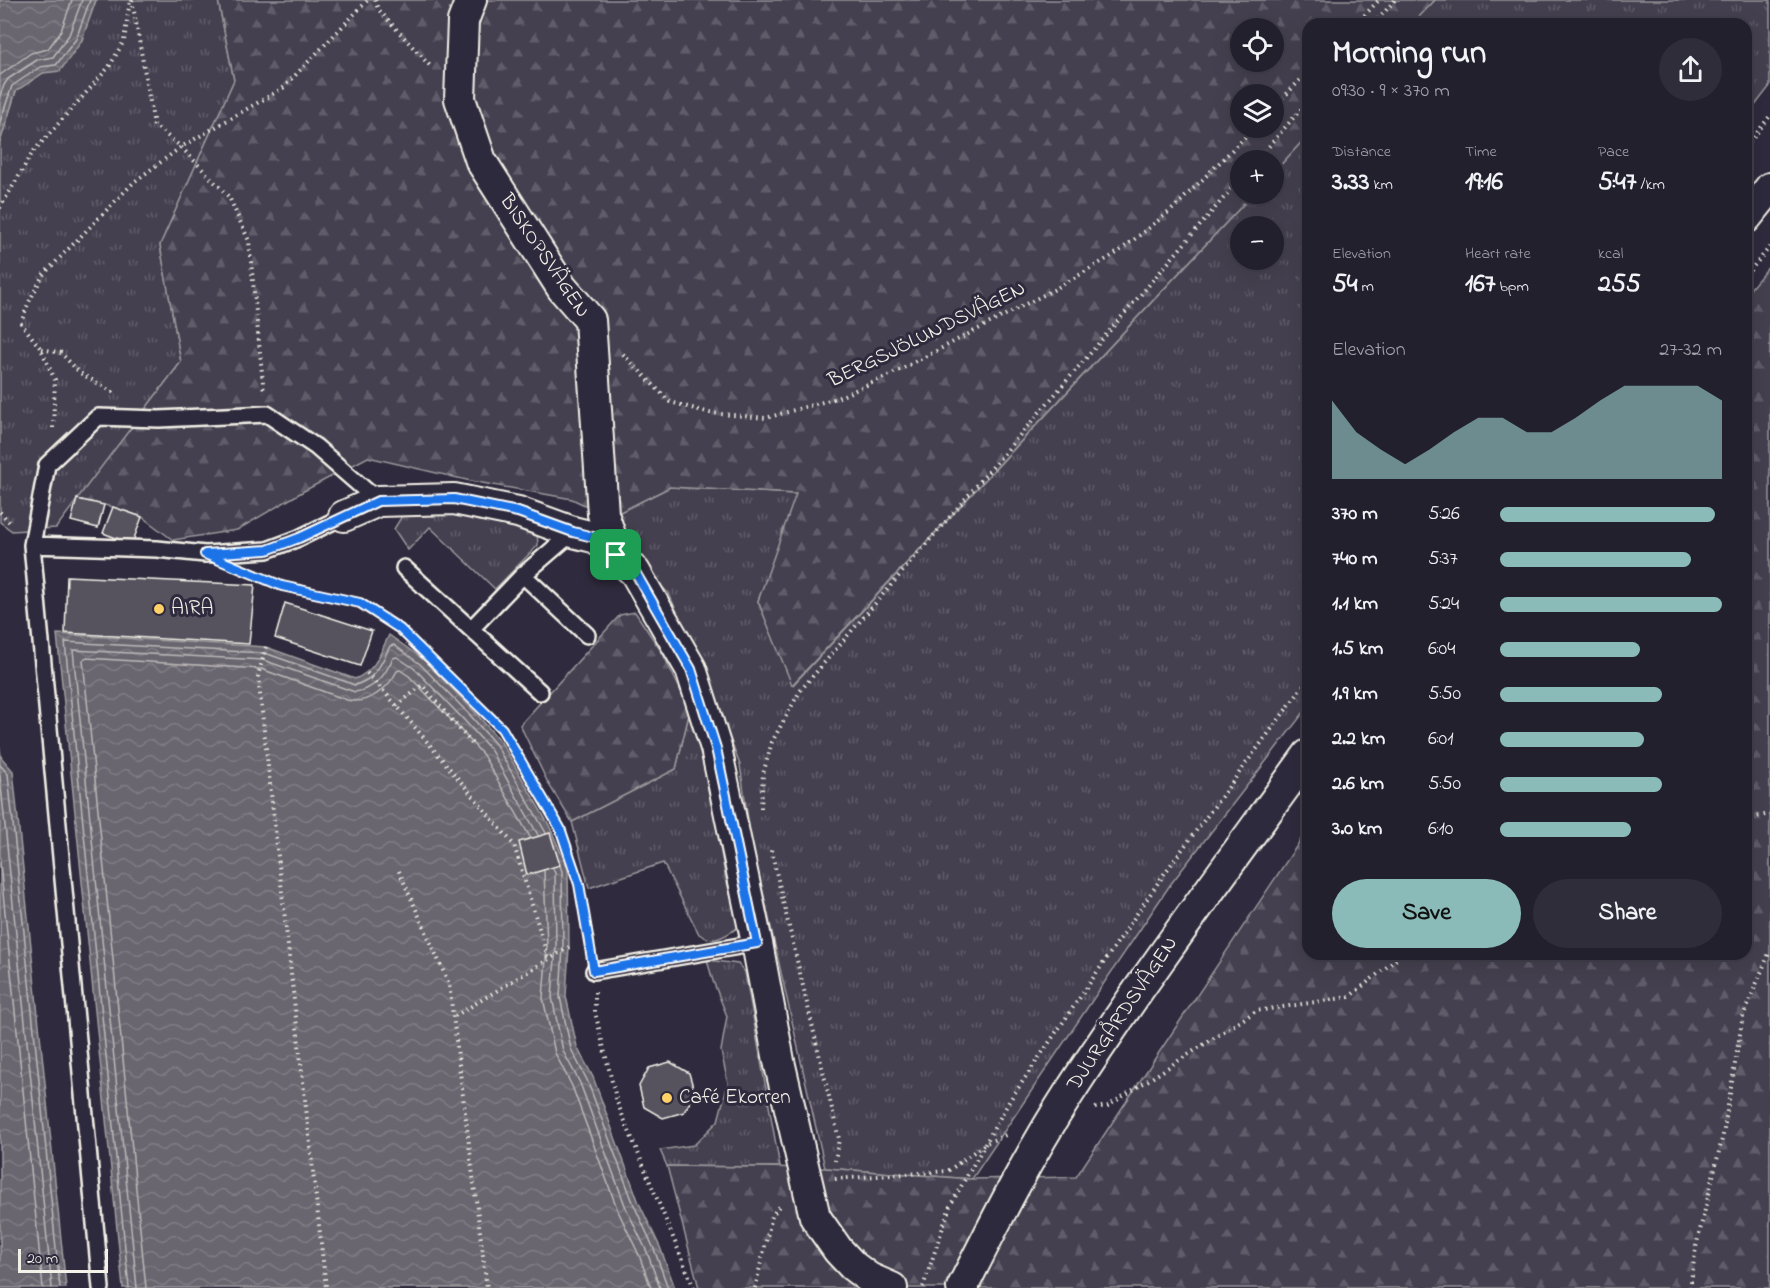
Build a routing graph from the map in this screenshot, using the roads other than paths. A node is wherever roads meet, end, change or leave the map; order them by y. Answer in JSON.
{"nodes":[{"id":1,"x":471,"y":0,"type":"edge"},
{"id":2,"x":1770,"y":188,"type":"edge"},
{"id":3,"x":1752,"y":210,"type":"edge"},
{"id":4,"x":378,"y":501,"type":"junction"},
{"id":5,"x":344,"y":516,"type":"joint"},
{"id":6,"x":573,"y":532,"type":"junction"},
{"id":7,"x":32,"y":545,"type":"junction"},
{"id":8,"x":616,"y":555,"type":"junction"},
{"id":9,"x":404,"y":568,"type":"dead end"},
{"id":10,"x":523,"y":575,"type":"junction"},
{"id":11,"x":471,"y":629,"type":"junction"},
{"id":12,"x":587,"y":635,"type":"dead end"},
{"id":13,"x":540,"y":692,"type":"dead end"},
{"id":14,"x":1302,"y":763,"type":"edge"},
{"id":15,"x":757,"y":943,"type":"junction"},
{"id":16,"x":594,"y":971,"type":"road end"},
{"id":17,"x":101,"y":1288,"type":"edge"},
{"id":18,"x":892,"y":1288,"type":"edge"},
{"id":19,"x":962,"y":1288,"type":"edge"}],
"edges":[{"from":1,"to":8,"type":"street","name":"BISKOPSVÄGEN"},
{"from":2,"to":3,"type":"street"},
{"from":4,"to":5,"type":"street","name":"BISKOPSVÄGEN"},
{"from":4,"to":6,"type":"street","name":"BISKOPSVÄGEN"},
{"from":4,"to":7,"type":"lane"},
{"from":5,"to":7,"type":"lane"},
{"from":6,"to":8,"type":"street","name":"BISKOPSVÄGEN"},
{"from":6,"to":10,"type":"lane"},
{"from":7,"to":17,"type":"lane"},
{"from":8,"to":15,"type":"street","name":"BISKOPSVÄGEN"},
{"from":9,"to":11,"type":"lane"},
{"from":10,"to":11,"type":"lane"},
{"from":10,"to":12,"type":"lane"},
{"from":11,"to":13,"type":"lane"},
{"from":14,"to":19,"type":"street","name":"DJURGÅRDSVÄGEN"},
{"from":15,"to":16,"type":"lane"},
{"from":15,"to":18,"type":"street","name":"BISKOPSVÄGEN"}]}
